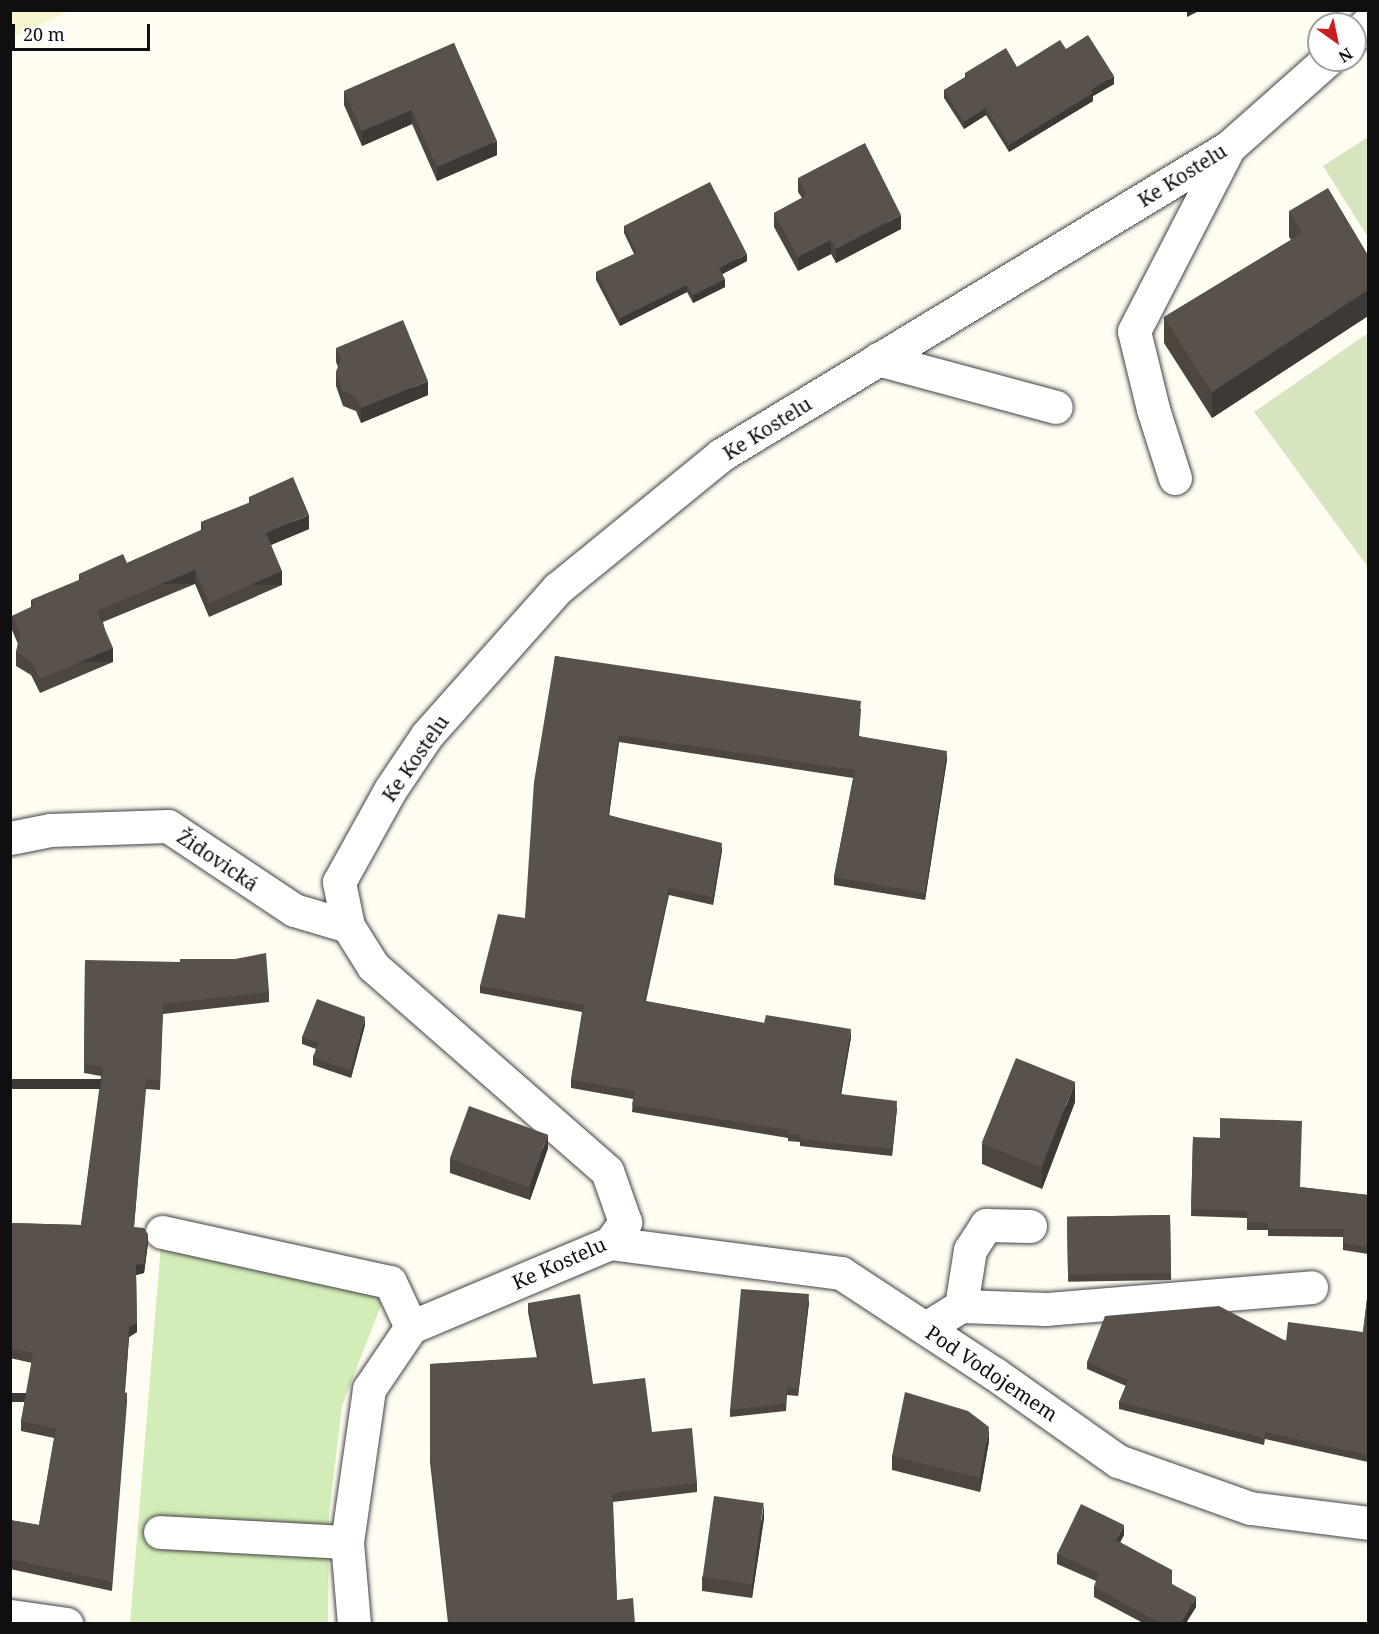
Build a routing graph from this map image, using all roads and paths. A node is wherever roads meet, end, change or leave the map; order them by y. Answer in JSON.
{"nodes":[{"id":1,"x":1313,"y":72,"type":"edge"},
{"id":2,"x":1229,"y":147,"type":"junction"},
{"id":3,"x":878,"y":359,"type":"junction"},
{"id":4,"x":1056,"y":406,"type":"dead end"},
{"id":5,"x":1175,"y":478,"type":"dead end"},
{"id":6,"x":10,"y":837,"type":"edge"},
{"id":7,"x":348,"y":926,"type":"junction"},
{"id":8,"x":1030,"y":1226,"type":"dead end"},
{"id":9,"x":162,"y":1232,"type":"dead end"},
{"id":10,"x":610,"y":1243,"type":"junction"},
{"id":11,"x":1311,"y":1287,"type":"dead end"},
{"id":12,"x":961,"y":1306,"type":"junction"},
{"id":13,"x":411,"y":1327,"type":"junction"},
{"id":14,"x":926,"y":1328,"type":"junction"},
{"id":15,"x":1368,"y":1523,"type":"edge"},
{"id":16,"x":160,"y":1532,"type":"dead end"},
{"id":17,"x":347,"y":1542,"type":"junction"},
{"id":18,"x":10,"y":1616,"type":"edge"},
{"id":19,"x":66,"y":1623,"type":"edge"},
{"id":20,"x":354,"y":1623,"type":"edge"}],
"edges":[{"from":1,"to":2,"type":"street","name":"Ke Kostelu"},
{"from":2,"to":3,"type":"street","name":"Ke Kostelu"},
{"from":2,"to":5,"type":"street"},
{"from":3,"to":4,"type":"street"},
{"from":3,"to":7,"type":"street","name":"Ke Kostelu"},
{"from":6,"to":7,"type":"street","name":"Židovická"},
{"from":7,"to":10,"type":"street","name":"Ke Kostelu"},
{"from":8,"to":12,"type":"street"},
{"from":9,"to":13,"type":"street"},
{"from":10,"to":13,"type":"street","name":"Ke Kostelu"},
{"from":10,"to":14,"type":"street","name":"Pod Vodojemem"},
{"from":11,"to":12,"type":"street"},
{"from":12,"to":14,"type":"street"},
{"from":13,"to":17,"type":"street"},
{"from":14,"to":15,"type":"street","name":"Pod Vodojemem"},
{"from":16,"to":17,"type":"street"},
{"from":17,"to":20,"type":"street"},
{"from":18,"to":19,"type":"street"}]}
